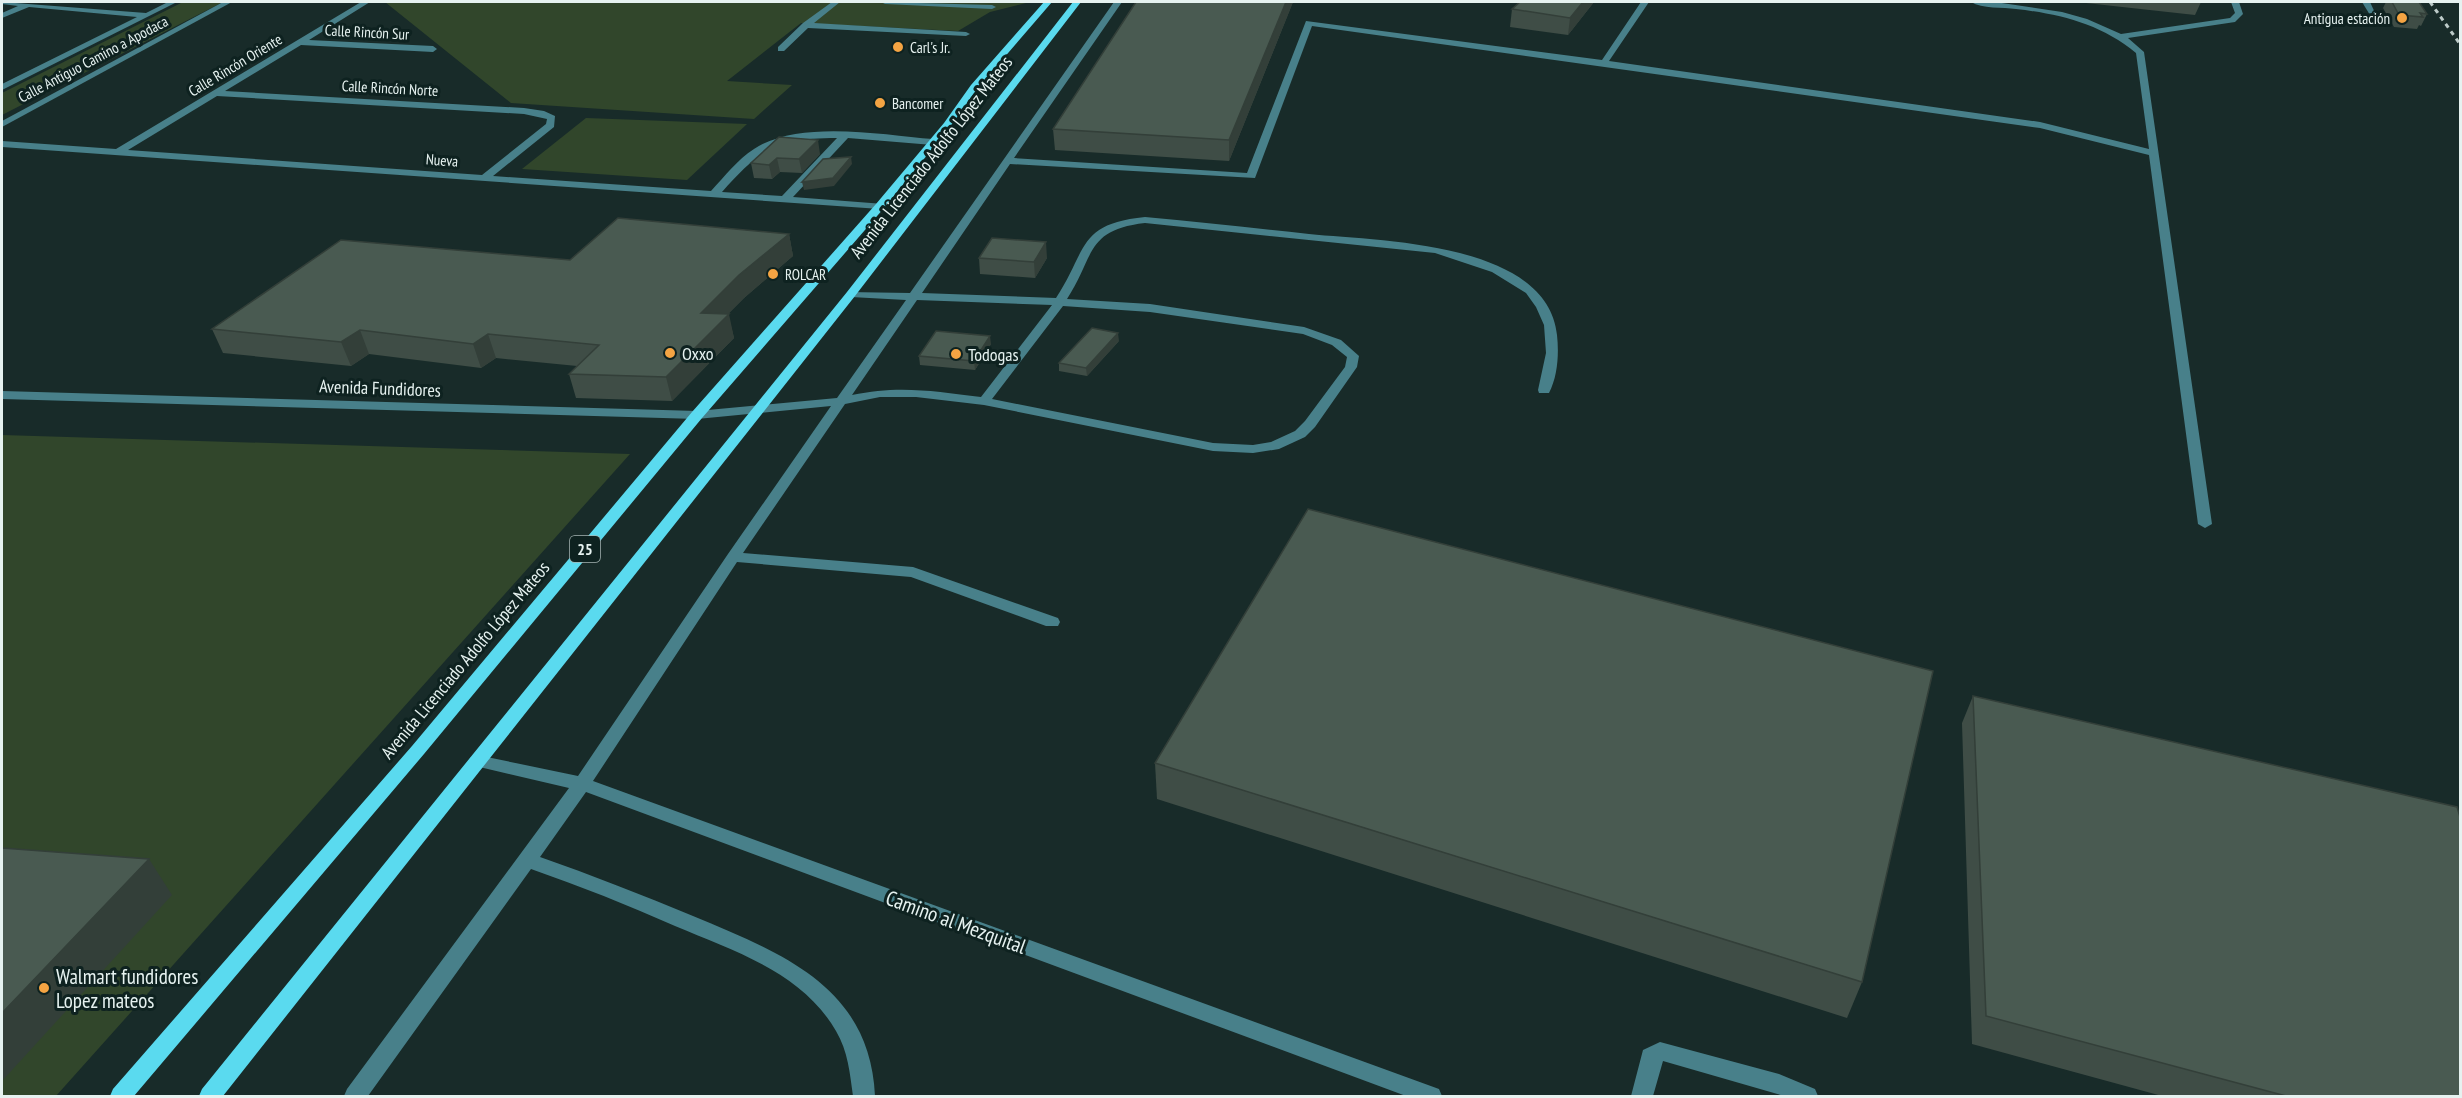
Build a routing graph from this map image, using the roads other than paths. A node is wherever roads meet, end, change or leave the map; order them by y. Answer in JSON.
{"nodes":[{"id":1,"x":2,"y":2,"type":"edge"},
{"id":2,"x":173,"y":2,"type":"edge"},
{"id":3,"x":228,"y":2,"type":"edge"},
{"id":4,"x":366,"y":2,"type":"edge"},
{"id":5,"x":836,"y":2,"type":"edge"},
{"id":6,"x":885,"y":2,"type":"edge"},
{"id":7,"x":1048,"y":2,"type":"edge"},
{"id":8,"x":1077,"y":2,"type":"edge"},
{"id":9,"x":1118,"y":2,"type":"edge"},
{"id":10,"x":1645,"y":2,"type":"edge"},
{"id":11,"x":1975,"y":2,"type":"edge"},
{"id":12,"x":2235,"y":2,"type":"edge"},
{"id":13,"x":2366,"y":2,"type":"edge"},
{"id":14,"x":29,"y":4,"type":"junction"},
{"id":15,"x":993,"y":6,"type":"edge"},
{"id":16,"x":2373,"y":13,"type":"dead end"},
{"id":17,"x":146,"y":15,"type":"junction"},
{"id":18,"x":2,"y":16,"type":"edge"},
{"id":19,"x":806,"y":25,"type":"junction"},
{"id":20,"x":966,"y":34,"type":"dead end"},
{"id":21,"x":2121,"y":36,"type":"junction"},
{"id":22,"x":300,"y":42,"type":"junction"},
{"id":23,"x":781,"y":49,"type":"dead end"},
{"id":24,"x":433,"y":50,"type":"dead end"},
{"id":25,"x":1604,"y":63,"type":"junction"},
{"id":26,"x":2,"y":87,"type":"edge"},
{"id":27,"x":217,"y":93,"type":"junction"},
{"id":28,"x":2,"y":124,"type":"edge"},
{"id":29,"x":844,"y":136,"type":"junction"},
{"id":30,"x":933,"y":142,"type":"junction"},
{"id":31,"x":2,"y":144,"type":"edge"},
{"id":32,"x":118,"y":152,"type":"junction"},
{"id":33,"x":2153,"y":153,"type":"junction"},
{"id":34,"x":1008,"y":161,"type":"junction"},
{"id":35,"x":484,"y":178,"type":"junction"},
{"id":36,"x":714,"y":194,"type":"junction"},
{"id":37,"x":785,"y":199,"type":"junction"},
{"id":38,"x":880,"y":206,"type":"junction"},
{"id":39,"x":851,"y":294,"type":"junction"},
{"id":40,"x":911,"y":298,"type":"junction"},
{"id":41,"x":1060,"y":302,"type":"junction"},
{"id":42,"x":1544,"y":390,"type":"dead end"},
{"id":43,"x":2,"y":395,"type":"edge"},
{"id":44,"x":843,"y":400,"type":"junction"},
{"id":45,"x":984,"y":401,"type":"junction"},
{"id":46,"x":757,"y":410,"type":"junction"},
{"id":47,"x":697,"y":415,"type":"junction"},
{"id":48,"x":2205,"y":524,"type":"dead end"},
{"id":49,"x":733,"y":557,"type":"junction"},
{"id":50,"x":1052,"y":622,"type":"dead end"},
{"id":51,"x":477,"y":760,"type":"junction"},
{"id":52,"x":582,"y":784,"type":"junction"},
{"id":53,"x":527,"y":860,"type":"junction"},
{"id":54,"x":121,"y":1096,"type":"edge"},
{"id":55,"x":210,"y":1096,"type":"edge"},
{"id":56,"x":355,"y":1096,"type":"edge"},
{"id":57,"x":864,"y":1096,"type":"edge"},
{"id":58,"x":1431,"y":1096,"type":"edge"},
{"id":59,"x":1642,"y":1096,"type":"edge"},
{"id":60,"x":1807,"y":1096,"type":"edge"}],
"edges":[{"from":1,"to":14,"type":"street"},
{"from":2,"to":17,"type":"street","name":"Calle Antiguo Camino a Apodaca"},
{"from":3,"to":28,"type":"street","name":"Calle Antiguo Camino a Apodaca"},
{"from":4,"to":22,"type":"street","name":"Calle Rincón Oriente"},
{"from":5,"to":19,"type":"street"},
{"from":6,"to":15,"type":"street"},
{"from":7,"to":30,"type":"main road","name":"Avenida Licenciado Adolfo López Mateos","number":"25"},
{"from":8,"to":39,"type":"main road","name":"Avenida Licenciado Adolfo López Mateos"},
{"from":9,"to":34,"type":"street"},
{"from":10,"to":25,"type":"street"},
{"from":11,"to":21,"type":"street"},
{"from":12,"to":21,"type":"street"},
{"from":13,"to":16,"type":"street"},
{"from":14,"to":17,"type":"street"},
{"from":14,"to":18,"type":"street"},
{"from":17,"to":26,"type":"street","name":"Calle Antiguo Camino a Apodaca"},
{"from":19,"to":20,"type":"street"},
{"from":19,"to":23,"type":"street"},
{"from":21,"to":33,"type":"street"},
{"from":22,"to":24,"type":"street","name":"Calle Rincón Sur"},
{"from":22,"to":27,"type":"street","name":"Calle Rincón Oriente"},
{"from":25,"to":33,"type":"street"},
{"from":25,"to":34,"type":"street"},
{"from":27,"to":32,"type":"street","name":"Calle Rincón Oriente"},
{"from":27,"to":35,"type":"street","name":"Calle Rincón Norte"},
{"from":29,"to":30,"type":"street"},
{"from":29,"to":36,"type":"street"},
{"from":29,"to":37,"type":"street"},
{"from":30,"to":38,"type":"main road","name":"Avenida Licenciado Adolfo López Mateos","number":"25"},
{"from":31,"to":32,"type":"street","name":"Nueva"},
{"from":32,"to":35,"type":"street","name":"Nueva"},
{"from":33,"to":48,"type":"street"},
{"from":34,"to":40,"type":"street"},
{"from":35,"to":36,"type":"street","name":"Nueva"},
{"from":36,"to":37,"type":"street","name":"Nueva"},
{"from":37,"to":38,"type":"street","name":"Nueva"},
{"from":38,"to":47,"type":"main road","name":"Avenida Licenciado Adolfo López Mateos","number":"25"},
{"from":39,"to":40,"type":"street"},
{"from":39,"to":46,"type":"main road","name":"Avenida Licenciado Adolfo López Mateos"},
{"from":40,"to":41,"type":"street"},
{"from":40,"to":44,"type":"street"},
{"from":41,"to":42,"type":"street"},
{"from":41,"to":45,"type":"street"},
{"from":41,"to":45,"type":"street","name":"Avenida Fundidores"},
{"from":43,"to":47,"type":"street","name":"Avenida Fundidores"},
{"from":44,"to":45,"type":"street","name":"Avenida Fundidores"},
{"from":44,"to":46,"type":"street","name":"Avenida Fundidores"},
{"from":44,"to":49,"type":"street"},
{"from":46,"to":47,"type":"street","name":"Avenida Fundidores"},
{"from":46,"to":51,"type":"main road","name":"Avenida Licenciado Adolfo López Mateos"},
{"from":47,"to":54,"type":"main road","name":"Avenida Licenciado Adolfo López Mateos","number":"25"},
{"from":49,"to":50,"type":"street"},
{"from":49,"to":52,"type":"street"},
{"from":51,"to":52,"type":"street","name":"Camino al Mezquital"},
{"from":51,"to":55,"type":"main road","name":"Avenida Licenciado Adolfo López Mateos"},
{"from":52,"to":53,"type":"street"},
{"from":52,"to":58,"type":"street","name":"Camino al Mezquital"},
{"from":53,"to":56,"type":"street"},
{"from":53,"to":57,"type":"street"},
{"from":59,"to":60,"type":"street"}]}
